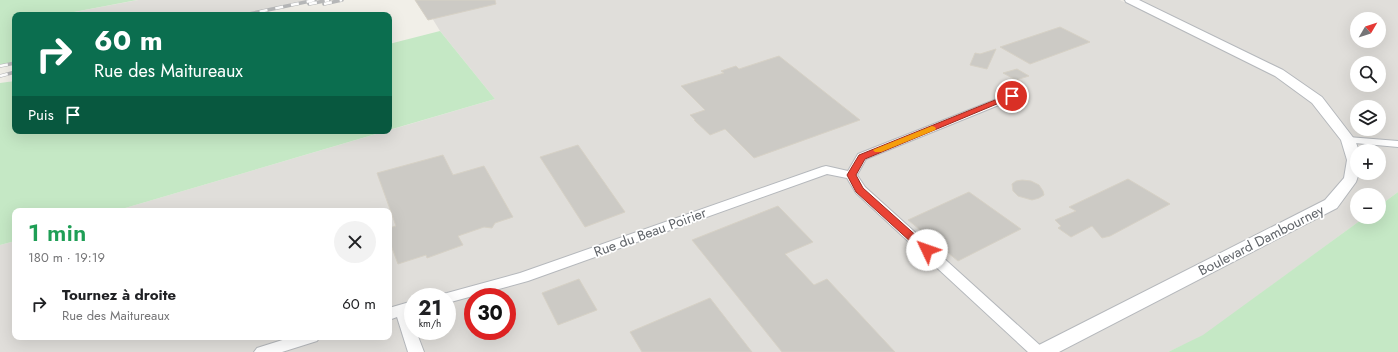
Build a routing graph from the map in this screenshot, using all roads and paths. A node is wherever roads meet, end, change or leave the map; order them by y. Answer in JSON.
{"nodes":[{"id":1,"x":1130,"y":0,"type":"edge"},
{"id":2,"x":1012,"y":96,"type":"dead end"},
{"id":3,"x":1348,"y":140,"type":"junction"},
{"id":4,"x":1398,"y":144,"type":"edge"},
{"id":5,"x":851,"y":175,"type":"junction"},
{"id":6,"x":456,"y":296,"type":"edge"},
{"id":7,"x":401,"y":310,"type":"edge"},
{"id":8,"x":302,"y":340,"type":"edge"},
{"id":9,"x":262,"y":352,"type":"edge"},
{"id":10,"x":416,"y":352,"type":"edge"},
{"id":11,"x":1038,"y":352,"type":"edge"},
{"id":12,"x":1042,"y":352,"type":"edge"}],
"edges":[{"from":1,"to":3,"type":"street","name":"Boulevard Dambourney"},
{"from":2,"to":5,"type":"street"},
{"from":3,"to":4,"type":"street"},
{"from":3,"to":12,"type":"street","name":"Boulevard Dambourney"},
{"from":5,"to":6,"type":"street","name":"Rue du Beau Poirier"},
{"from":5,"to":11,"type":"street"},
{"from":7,"to":10,"type":"street"},
{"from":8,"to":9,"type":"street"}]}
